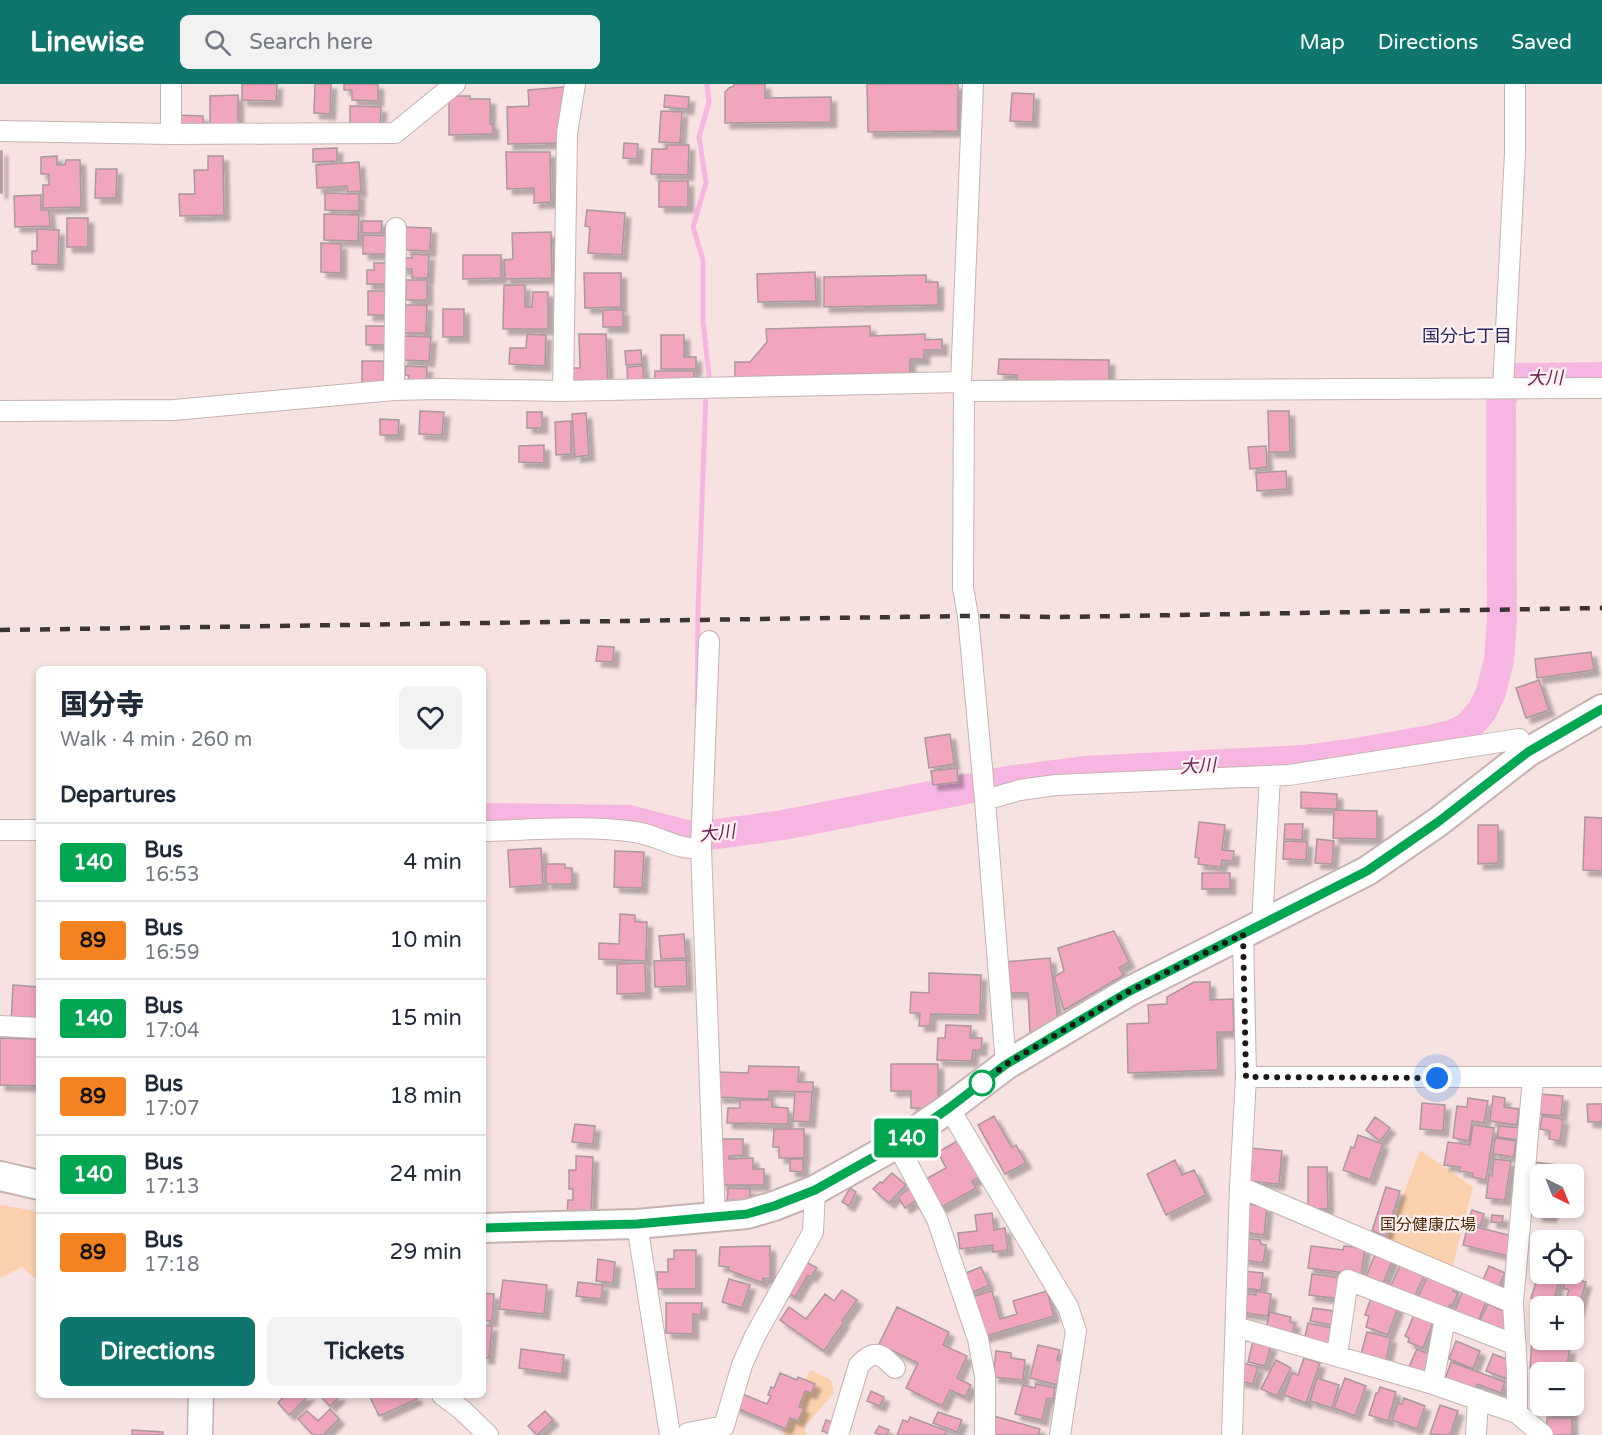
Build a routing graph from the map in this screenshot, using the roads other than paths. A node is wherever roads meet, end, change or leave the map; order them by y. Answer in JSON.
{"nodes":[{"id":1,"x":171,"y":84,"type":"edge"},
{"id":2,"x":455,"y":84,"type":"edge"},
{"id":3,"x":575,"y":84,"type":"edge"},
{"id":4,"x":973,"y":84,"type":"edge"},
{"id":5,"x":1515,"y":84,"type":"edge"},
{"id":6,"x":0,"y":131,"type":"edge"},
{"id":7,"x":171,"y":134,"type":"junction"},
{"id":8,"x":396,"y":228,"type":"dead end"},
{"id":9,"x":963,"y":387,"type":"junction"},
{"id":10,"x":1503,"y":388,"type":"junction"},
{"id":11,"x":1602,"y":388,"type":"edge"},
{"id":12,"x":394,"y":390,"type":"junction"},
{"id":13,"x":563,"y":391,"type":"junction"},
{"id":14,"x":0,"y":411,"type":"edge"},
{"id":15,"x":709,"y":641,"type":"dead end"},
{"id":16,"x":1602,"y":709,"type":"edge"},
{"id":17,"x":1528,"y":752,"type":"junction"},
{"id":18,"x":1270,"y":776,"type":"junction"},
{"id":19,"x":985,"y":800,"type":"junction"},
{"id":20,"x":0,"y":830,"type":"edge"},
{"id":21,"x":36,"y":830,"type":"edge"},
{"id":22,"x":486,"y":831,"type":"edge"},
{"id":23,"x":701,"y":849,"type":"junction"},
{"id":24,"x":1252,"y":929,"type":"junction"},
{"id":25,"x":0,"y":1026,"type":"edge"},
{"id":26,"x":36,"y":1028,"type":"edge"},
{"id":27,"x":1005,"y":1065,"type":"junction"},
{"id":28,"x":1246,"y":1077,"type":"junction"},
{"id":29,"x":1602,"y":1077,"type":"edge"},
{"id":30,"x":1533,"y":1078,"type":"junction"},
{"id":31,"x":949,"y":1108,"type":"junction"},
{"id":32,"x":897,"y":1144,"type":"junction"},
{"id":33,"x":0,"y":1176,"type":"edge"},
{"id":34,"x":36,"y":1184,"type":"edge"},
{"id":35,"x":1240,"y":1187,"type":"junction"},
{"id":36,"x":815,"y":1190,"type":"junction"},
{"id":37,"x":715,"y":1217,"type":"junction"},
{"id":38,"x":637,"y":1224,"type":"junction"},
{"id":39,"x":486,"y":1228,"type":"edge"},
{"id":40,"x":1513,"y":1303,"type":"junction"},
{"id":41,"x":1445,"y":1318,"type":"junction"},
{"id":42,"x":1236,"y":1327,"type":"junction"},
{"id":43,"x":1516,"y":1345,"type":"junction"},
{"id":44,"x":1337,"y":1355,"type":"junction"},
{"id":45,"x":895,"y":1368,"type":"dead end"},
{"id":46,"x":1433,"y":1384,"type":"junction"},
{"id":47,"x":201,"y":1398,"type":"edge"},
{"id":48,"x":446,"y":1398,"type":"edge"},
{"id":49,"x":1478,"y":1399,"type":"junction"},
{"id":50,"x":1517,"y":1413,"type":"junction"},
{"id":51,"x":200,"y":1435,"type":"edge"},
{"id":52,"x":488,"y":1435,"type":"edge"},
{"id":53,"x":670,"y":1435,"type":"edge"},
{"id":54,"x":687,"y":1435,"type":"edge"},
{"id":55,"x":838,"y":1435,"type":"edge"},
{"id":56,"x":985,"y":1435,"type":"edge"},
{"id":57,"x":1060,"y":1435,"type":"edge"},
{"id":58,"x":1232,"y":1435,"type":"edge"},
{"id":59,"x":1476,"y":1435,"type":"edge"},
{"id":60,"x":1543,"y":1435,"type":"edge"}],
"edges":[{"from":1,"to":7,"type":"street"},
{"from":2,"to":7,"type":"street"},
{"from":3,"to":13,"type":"street"},
{"from":4,"to":9,"type":"street"},
{"from":5,"to":10,"type":"street"},
{"from":6,"to":7,"type":"street"},
{"from":8,"to":12,"type":"street"},
{"from":9,"to":10,"type":"street"},
{"from":9,"to":13,"type":"street"},
{"from":9,"to":19,"type":"street"},
{"from":10,"to":11,"type":"street"},
{"from":12,"to":13,"type":"street"},
{"from":12,"to":14,"type":"street"},
{"from":15,"to":23,"type":"street"},
{"from":16,"to":17,"type":"main road"},
{"from":17,"to":18,"type":"street"},
{"from":17,"to":24,"type":"main road"},
{"from":18,"to":19,"type":"street"},
{"from":18,"to":24,"type":"street"},
{"from":19,"to":27,"type":"street"},
{"from":20,"to":21,"type":"street"},
{"from":22,"to":23,"type":"street"},
{"from":23,"to":37,"type":"street"},
{"from":24,"to":27,"type":"main road"},
{"from":24,"to":28,"type":"street"},
{"from":25,"to":26,"type":"street"},
{"from":27,"to":31,"type":"main road"},
{"from":28,"to":30,"type":"street"},
{"from":28,"to":35,"type":"street"},
{"from":29,"to":30,"type":"street"},
{"from":30,"to":40,"type":"street"},
{"from":31,"to":32,"type":"main road"},
{"from":31,"to":57,"type":"street"},
{"from":32,"to":36,"type":"main road"},
{"from":32,"to":56,"type":"street"},
{"from":33,"to":34,"type":"main road"},
{"from":35,"to":40,"type":"street"},
{"from":35,"to":42,"type":"street"},
{"from":36,"to":37,"type":"main road"},
{"from":36,"to":54,"type":"street"},
{"from":37,"to":38,"type":"main road"},
{"from":38,"to":39,"type":"main road"},
{"from":38,"to":53,"type":"street"},
{"from":40,"to":43,"type":"street"},
{"from":41,"to":43,"type":"street"},
{"from":41,"to":44,"type":"street"},
{"from":41,"to":46,"type":"street"},
{"from":42,"to":44,"type":"street"},
{"from":42,"to":58,"type":"street"},
{"from":43,"to":50,"type":"street"},
{"from":44,"to":46,"type":"street"},
{"from":45,"to":55,"type":"street"},
{"from":46,"to":49,"type":"street"},
{"from":47,"to":51,"type":"street"},
{"from":48,"to":52,"type":"street"},
{"from":49,"to":50,"type":"street"},
{"from":49,"to":59,"type":"street"},
{"from":50,"to":60,"type":"street"}]}
